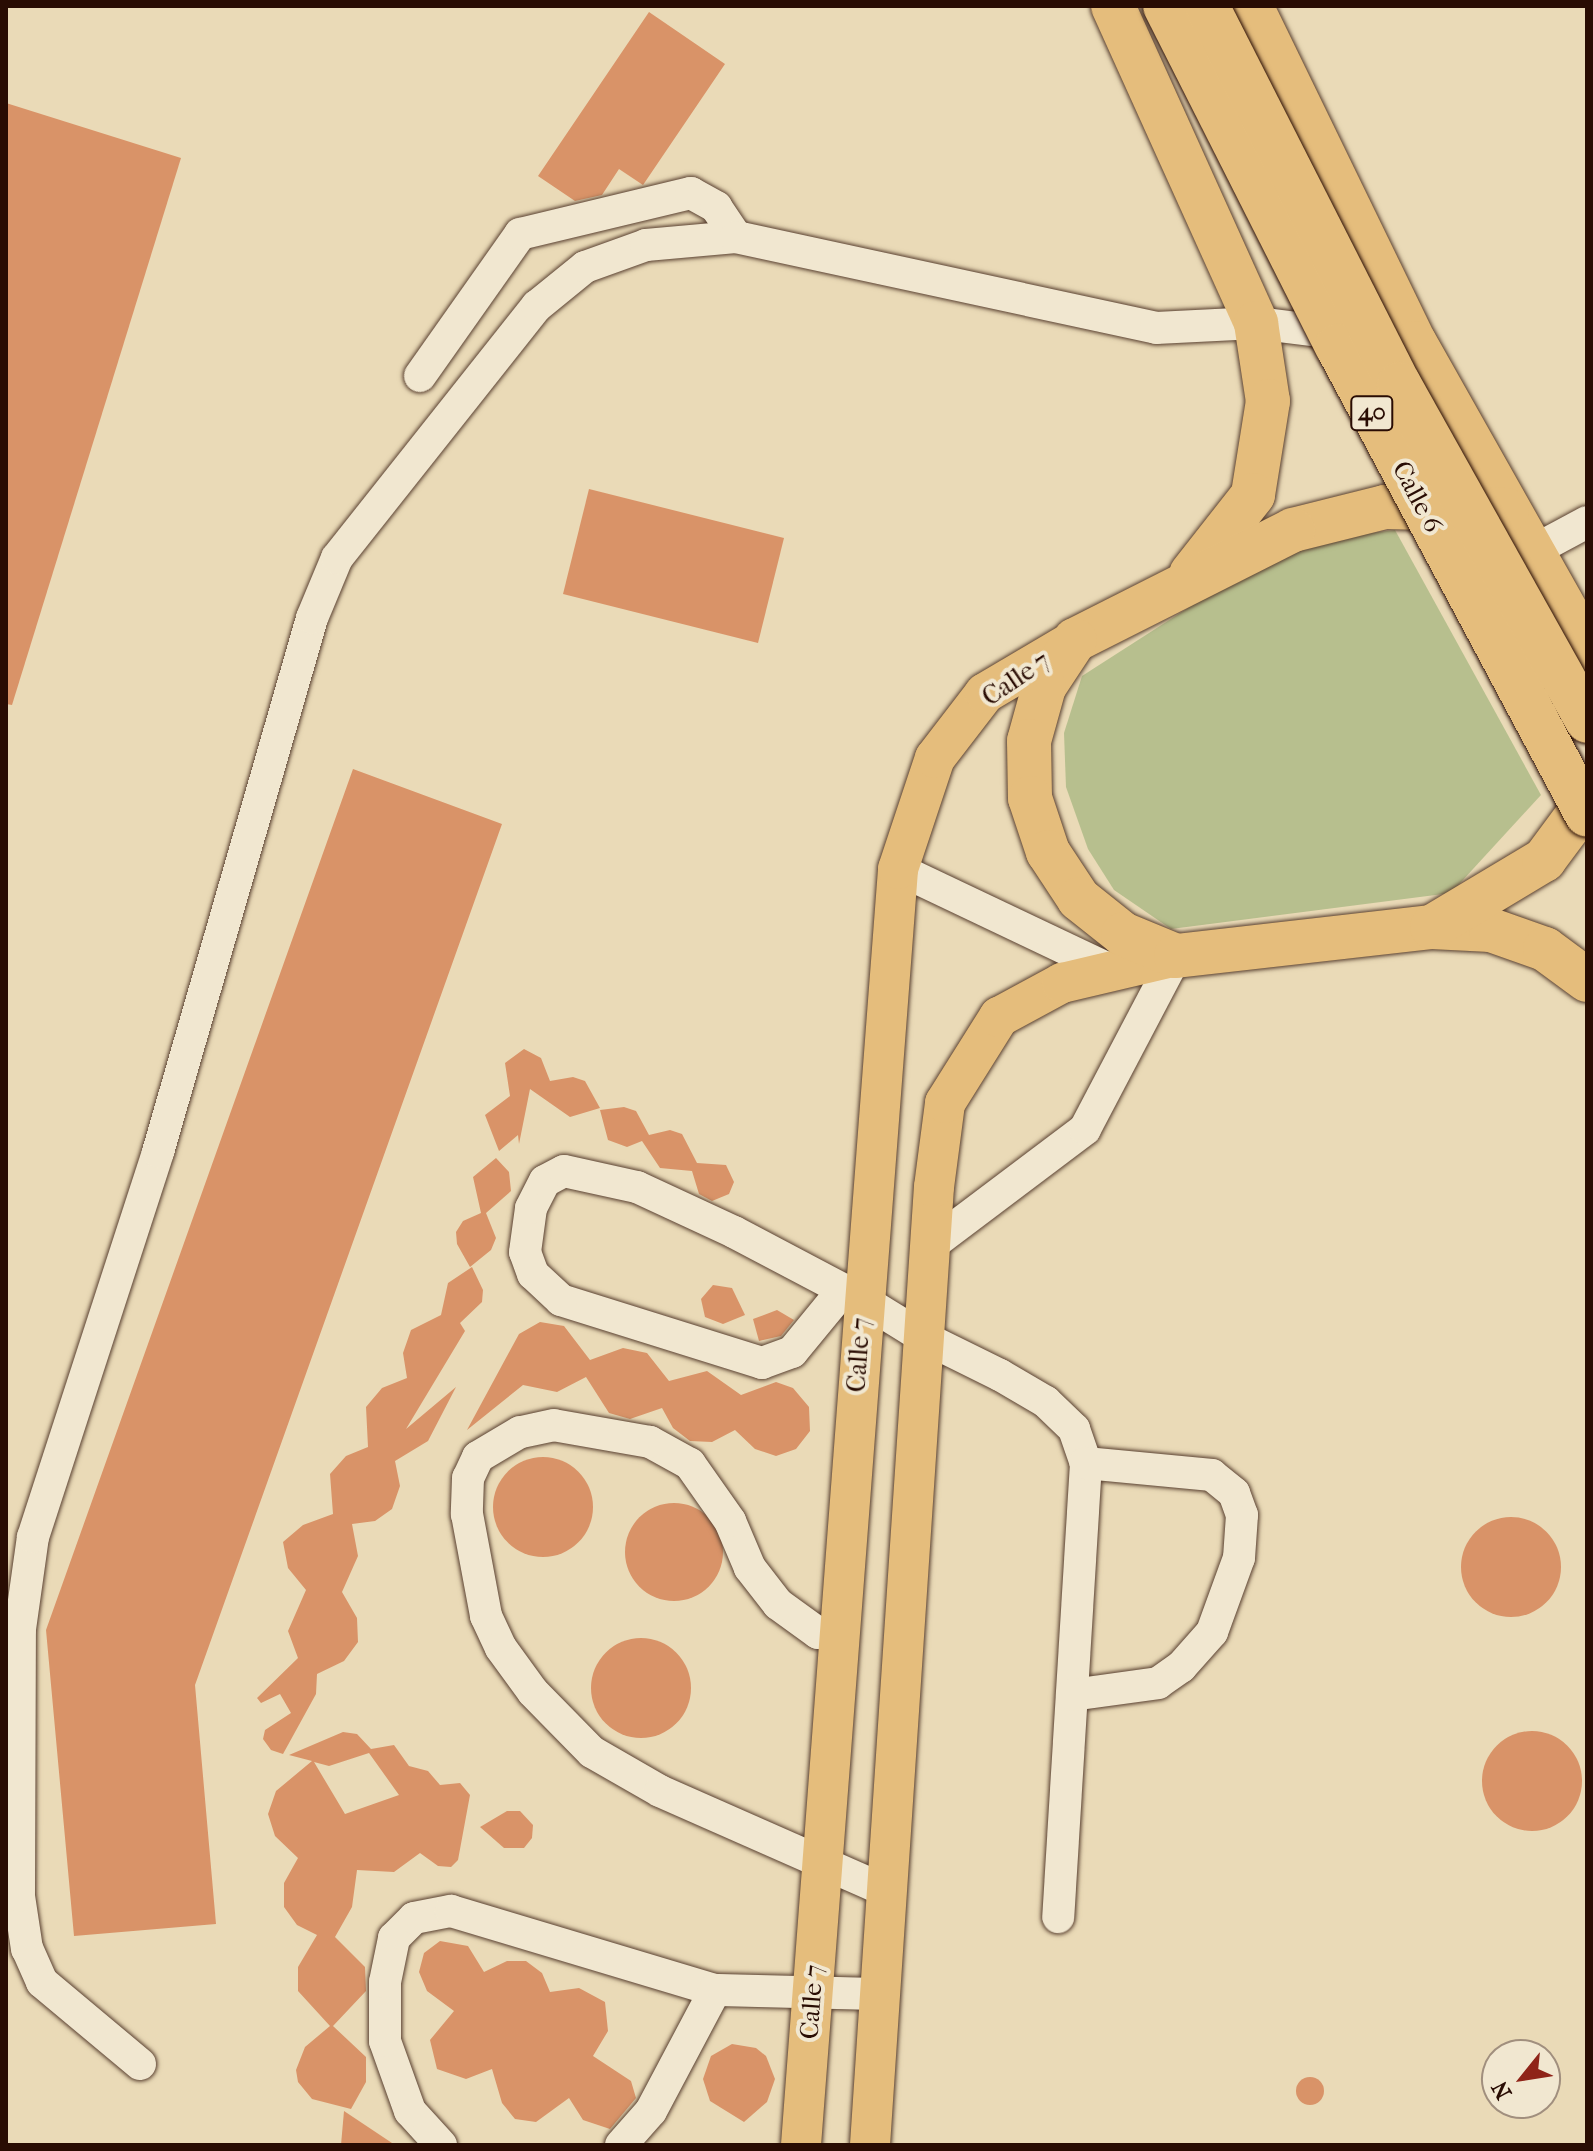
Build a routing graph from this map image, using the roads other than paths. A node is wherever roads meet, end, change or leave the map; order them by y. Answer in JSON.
{"nodes":[{"id":1,"x":1113,"y":6,"type":"edge"},
{"id":2,"x":1165,"y":6,"type":"edge"},
{"id":3,"x":1207,"y":6,"type":"edge"},
{"id":4,"x":1251,"y":6,"type":"edge"},
{"id":5,"x":736,"y":237,"type":"junction"},
{"id":6,"x":1256,"y":323,"type":"junction"},
{"id":7,"x":1415,"y":343,"type":"junction"},
{"id":8,"x":420,"y":376,"type":"dead end"},
{"id":9,"x":1507,"y":510,"type":"junction"},
{"id":10,"x":1587,"y":522,"type":"edge"},
{"id":11,"x":1533,"y":551,"type":"junction"},
{"id":12,"x":1187,"y":580,"type":"junction"},
{"id":13,"x":1075,"y":640,"type":"junction"},
{"id":14,"x":1587,"y":648,"type":"edge"},
{"id":15,"x":1587,"y":721,"type":"edge"},
{"id":16,"x":1587,"y":802,"type":"edge"},
{"id":17,"x":1587,"y":815,"type":"edge"},
{"id":18,"x":898,"y":869,"type":"junction"},
{"id":19,"x":1432,"y":927,"type":"junction"},
{"id":20,"x":1176,"y":956,"type":"junction"},
{"id":21,"x":1113,"y":971,"type":"junction"},
{"id":22,"x":1587,"y":980,"type":"edge"},
{"id":23,"x":930,"y":1246,"type":"junction"},
{"id":24,"x":853,"y":1295,"type":"junction"},
{"id":25,"x":923,"y":1337,"type":"junction"},
{"id":26,"x":1086,"y":1463,"type":"junction"},
{"id":27,"x":839,"y":1633,"type":"junction"},
{"id":28,"x":1072,"y":1695,"type":"junction"},
{"id":29,"x":822,"y":1866,"type":"junction"},
{"id":30,"x":887,"y":1891,"type":"junction"},
{"id":31,"x":1058,"y":1917,"type":"dead end"},
{"id":32,"x":715,"y":1990,"type":"junction"},
{"id":33,"x":813,"y":1993,"type":"junction"},
{"id":34,"x":880,"y":1994,"type":"junction"},
{"id":35,"x":140,"y":2064,"type":"dead end"},
{"id":36,"x":441,"y":2145,"type":"edge"},
{"id":37,"x":621,"y":2145,"type":"edge"},
{"id":38,"x":801,"y":2145,"type":"edge"},
{"id":39,"x":870,"y":2145,"type":"edge"}],
"edges":[{"from":1,"to":6,"type":"highway"},
{"from":2,"to":17,"type":"highway","name":"Calle 6","number":"40","bridge":true},
{"from":3,"to":15,"type":"highway","name":"Calle 6","number":"40","bridge":true},
{"from":4,"to":7,"type":"highway"},
{"from":5,"to":6,"type":"street"},
{"from":5,"to":8,"type":"street"},
{"from":5,"to":35,"type":"street"},
{"from":6,"to":7,"type":"street"},
{"from":6,"to":12,"type":"highway"},
{"from":7,"to":9,"type":"highway"},
{"from":9,"to":11,"type":"highway"},
{"from":9,"to":12,"type":"highway"},
{"from":10,"to":11,"type":"street"},
{"from":11,"to":14,"type":"highway"},
{"from":12,"to":13,"type":"highway"},
{"from":13,"to":18,"type":"main road","name":"Calle 7"},
{"from":13,"to":20,"type":"highway"},
{"from":16,"to":19,"type":"highway"},
{"from":18,"to":21,"type":"street"},
{"from":18,"to":24,"type":"main road","name":"Calle 7"},
{"from":19,"to":20,"type":"highway"},
{"from":19,"to":22,"type":"highway"},
{"from":20,"to":21,"type":"main road"},
{"from":20,"to":23,"type":"street"},
{"from":21,"to":23,"type":"main road"},
{"from":23,"to":25,"type":"main road"},
{"from":24,"to":24,"type":"street"},
{"from":24,"to":25,"type":"street"},
{"from":24,"to":27,"type":"main road","name":"Calle 7"},
{"from":25,"to":26,"type":"street"},
{"from":25,"to":30,"type":"main road"},
{"from":26,"to":28,"type":"street"},
{"from":26,"to":28,"type":"street"},
{"from":27,"to":29,"type":"main road","name":"Calle 7"},
{"from":27,"to":29,"type":"street"},
{"from":28,"to":31,"type":"street"},
{"from":29,"to":30,"type":"street"},
{"from":29,"to":33,"type":"main road","name":"Calle 7"},
{"from":30,"to":34,"type":"main road"},
{"from":32,"to":33,"type":"street"},
{"from":32,"to":36,"type":"street"},
{"from":32,"to":37,"type":"street"},
{"from":33,"to":34,"type":"street"},
{"from":33,"to":38,"type":"main road","name":"Calle 7"},
{"from":34,"to":39,"type":"main road"}]}
